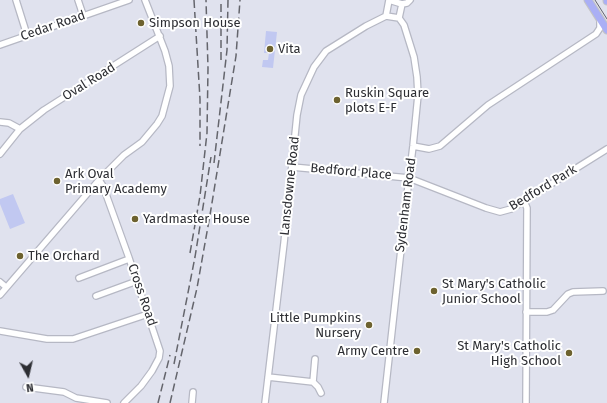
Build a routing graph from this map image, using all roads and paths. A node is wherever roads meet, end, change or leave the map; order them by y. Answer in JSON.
{"nodes":[{"id":1,"x":16,"y":0,"type":"edge"},
{"id":2,"x":78,"y":0,"type":"edge"},
{"id":3,"x":129,"y":0,"type":"edge"},
{"id":4,"x":145,"y":0,"type":"edge"},
{"id":5,"x":389,"y":0,"type":"edge"},
{"id":6,"x":410,"y":0,"type":"edge"},
{"id":7,"x":588,"y":0,"type":"edge"},
{"id":8,"x":402,"y":4,"type":"junction"},
{"id":9,"x":83,"y":15,"type":"junction"},
{"id":10,"x":389,"y":16,"type":"junction"},
{"id":11,"x":399,"y":18,"type":"junction"},
{"id":12,"x":600,"y":19,"type":"junction"},
{"id":13,"x":607,"y":30,"type":"edge"},
{"id":14,"x":27,"y":35,"type":"junction"},
{"id":15,"x":160,"y":36,"type":"junction"},
{"id":16,"x":0,"y":45,"type":"edge"},
{"id":17,"x":0,"y":122,"type":"edge"},
{"id":18,"x":20,"y":129,"type":"junction"},
{"id":19,"x":414,"y":146,"type":"junction"},
{"id":20,"x":607,"y":149,"type":"edge"},
{"id":21,"x":0,"y":154,"type":"edge"},
{"id":22,"x":292,"y":167,"type":"junction"},
{"id":23,"x":409,"y":178,"type":"junction"},
{"id":24,"x":99,"y":180,"type":"junction"},
{"id":25,"x":524,"y":201,"type":"junction"},
{"id":26,"x":518,"y":205,"type":"junction"},
{"id":27,"x":526,"y":211,"type":"junction"},
{"id":28,"x":129,"y":259,"type":"junction"},
{"id":29,"x":79,"y":278,"type":"dead end"},
{"id":30,"x":137,"y":281,"type":"junction"},
{"id":31,"x":0,"y":282,"type":"edge"},
{"id":32,"x":6,"y":287,"type":"junction"},
{"id":33,"x":603,"y":291,"type":"dead end"},
{"id":34,"x":0,"y":295,"type":"edge"},
{"id":35,"x":96,"y":296,"type":"dead end"},
{"id":36,"x":526,"y":312,"type":"junction"},
{"id":37,"x":148,"y":314,"type":"junction"},
{"id":38,"x":0,"y":331,"type":"edge"},
{"id":39,"x":316,"y":359,"type":"dead end"},
{"id":40,"x":268,"y":377,"type":"junction"},
{"id":41,"x":313,"y":382,"type":"junction"},
{"id":42,"x":26,"y":387,"type":"dead end"},
{"id":43,"x":193,"y":392,"type":"dead end"},
{"id":44,"x":320,"y":393,"type":"dead end"},
{"id":45,"x":107,"y":403,"type":"edge"},
{"id":46,"x":124,"y":403,"type":"edge"},
{"id":47,"x":192,"y":403,"type":"edge"},
{"id":48,"x":265,"y":403,"type":"edge"},
{"id":49,"x":384,"y":403,"type":"edge"},
{"id":50,"x":526,"y":403,"type":"edge"}],
"edges":[{"from":1,"to":14,"type":"street"},
{"from":2,"to":9,"type":"street"},
{"from":3,"to":9,"type":"street","name":"Cedar Road"},
{"from":4,"to":15,"type":"street"},
{"from":5,"to":8,"type":"street"},
{"from":5,"to":10,"type":"street"},
{"from":6,"to":8,"type":"street"},
{"from":7,"to":12,"type":"main road"},
{"from":8,"to":11,"type":"street"},
{"from":9,"to":14,"type":"street","name":"Cedar Road"},
{"from":10,"to":11,"type":"street"},
{"from":10,"to":22,"type":"street","name":"Lansdowne Road"},
{"from":11,"to":19,"type":"street"},
{"from":12,"to":13,"type":"main road"},
{"from":12,"to":19,"type":"street","name":"Sydenham Road"},
{"from":14,"to":16,"type":"street","name":"Cedar Road"},
{"from":15,"to":18,"type":"street","name":"Oval Road"},
{"from":15,"to":24,"type":"street"},
{"from":17,"to":18,"type":"street"},
{"from":18,"to":21,"type":"street","name":"Oval Road"},
{"from":19,"to":23,"type":"street","name":"Sydenham Road"},
{"from":20,"to":25,"type":"street","name":"Bedford Park"},
{"from":22,"to":23,"type":"street","name":"Bedford Place"},
{"from":22,"to":40,"type":"street","name":"Lansdowne Road"},
{"from":23,"to":26,"type":"street","name":"Bedford Park"},
{"from":23,"to":49,"type":"street","name":"Sydenham Road"},
{"from":24,"to":28,"type":"street","name":"Cross Road"},
{"from":24,"to":32,"type":"street"},
{"from":25,"to":26,"type":"street","name":"Bedford Park"},
{"from":25,"to":27,"type":"street"},
{"from":26,"to":27,"type":"street"},
{"from":27,"to":36,"type":"street"},
{"from":28,"to":29,"type":"street"},
{"from":28,"to":30,"type":"street","name":"Cross Road"},
{"from":30,"to":35,"type":"street"},
{"from":30,"to":37,"type":"street","name":"Cross Road"},
{"from":31,"to":32,"type":"street"},
{"from":32,"to":34,"type":"street"},
{"from":33,"to":36,"type":"street"},
{"from":36,"to":50,"type":"street"},
{"from":37,"to":38,"type":"street"},
{"from":37,"to":46,"type":"street","name":"Cross Road"},
{"from":39,"to":41,"type":"street"},
{"from":40,"to":41,"type":"street"},
{"from":40,"to":48,"type":"street","name":"Lansdowne Road"},
{"from":41,"to":44,"type":"street"},
{"from":42,"to":45,"type":"street"},
{"from":43,"to":47,"type":"street"}]}
